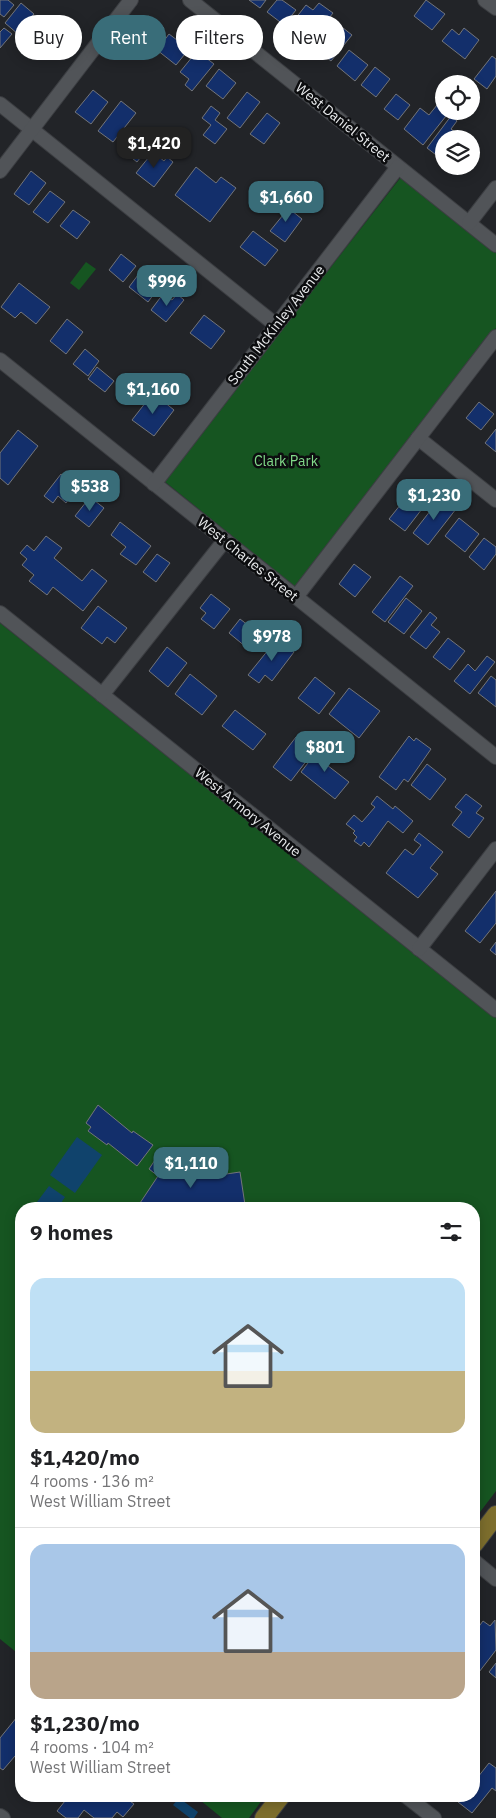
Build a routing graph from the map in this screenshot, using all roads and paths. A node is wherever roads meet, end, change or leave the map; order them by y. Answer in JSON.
{"nodes":[{"id":1,"x":131,"y":0,"type":"edge"},
{"id":2,"x":190,"y":0,"type":"edge"},
{"id":3,"x":485,"y":0,"type":"edge"},
{"id":4,"x":496,"y":8,"type":"edge"},
{"id":5,"x":0,"y":104,"type":"edge"},
{"id":6,"x":32,"y":129,"type":"junction"},
{"id":7,"x":398,"y":167,"type":"junction"},
{"id":8,"x":0,"y":170,"type":"edge"},
{"id":9,"x":496,"y":188,"type":"edge"},
{"id":10,"x":469,"y":223,"type":"junction"},
{"id":11,"x":496,"y":245,"type":"edge"},
{"id":12,"x":276,"y":325,"type":"junction"},
{"id":13,"x":496,"y":337,"type":"edge"},
{"id":14,"x":0,"y":360,"type":"edge"},
{"id":15,"x":418,"y":438,"type":"junction"},
{"id":16,"x":154,"y":484,"type":"junction"},
{"id":17,"x":496,"y":500,"type":"edge"},
{"id":18,"x":225,"y":540,"type":"junction"},
{"id":19,"x":296,"y":597,"type":"junction"},
{"id":20,"x":0,"y":613,"type":"edge"},
{"id":21,"x":102,"y":695,"type":"junction"},
{"id":22,"x":496,"y":757,"type":"edge"},
{"id":23,"x":496,"y":849,"type":"edge"},
{"id":24,"x":420,"y":949,"type":"junction"},
{"id":25,"x":496,"y":1010,"type":"edge"},
{"id":26,"x":496,"y":1515,"type":"edge"},
{"id":27,"x":480,"y":1536,"type":"edge"},
{"id":28,"x":480,"y":1566,"type":"edge"},
{"id":29,"x":496,"y":1579,"type":"edge"},
{"id":30,"x":276,"y":1802,"type":"edge"},
{"id":31,"x":414,"y":1802,"type":"edge"},
{"id":32,"x":264,"y":1818,"type":"edge"},
{"id":33,"x":434,"y":1818,"type":"edge"}],
"edges":[{"from":1,"to":6,"type":"street"},
{"from":2,"to":7,"type":"street","name":"West Daniel Street"},
{"from":3,"to":4,"type":"street"},
{"from":5,"to":6,"type":"street"},
{"from":6,"to":8,"type":"street"},
{"from":6,"to":12,"type":"street"},
{"from":7,"to":10,"type":"street","name":"West Daniel Street"},
{"from":7,"to":12,"type":"street","name":"South McKinley Avenue"},
{"from":9,"to":10,"type":"street"},
{"from":10,"to":11,"type":"street","name":"West Daniel Street"},
{"from":12,"to":16,"type":"street","name":"South McKinley Avenue"},
{"from":13,"to":15,"type":"street"},
{"from":14,"to":16,"type":"street","name":"West Charles Street"},
{"from":15,"to":17,"type":"street"},
{"from":15,"to":19,"type":"street"},
{"from":16,"to":18,"type":"street","name":"West Charles Street"},
{"from":18,"to":19,"type":"street","name":"West Charles Street"},
{"from":18,"to":21,"type":"street"},
{"from":19,"to":22,"type":"street","name":"West Charles Street"},
{"from":20,"to":21,"type":"street","name":"West Armory Avenue"},
{"from":21,"to":24,"type":"street","name":"West Armory Avenue"},
{"from":23,"to":24,"type":"street"},
{"from":24,"to":25,"type":"street","name":"West Armory Avenue"},
{"from":26,"to":27,"type":"main road"},
{"from":28,"to":29,"type":"street"},
{"from":30,"to":32,"type":"main road"},
{"from":31,"to":33,"type":"street"}]}
